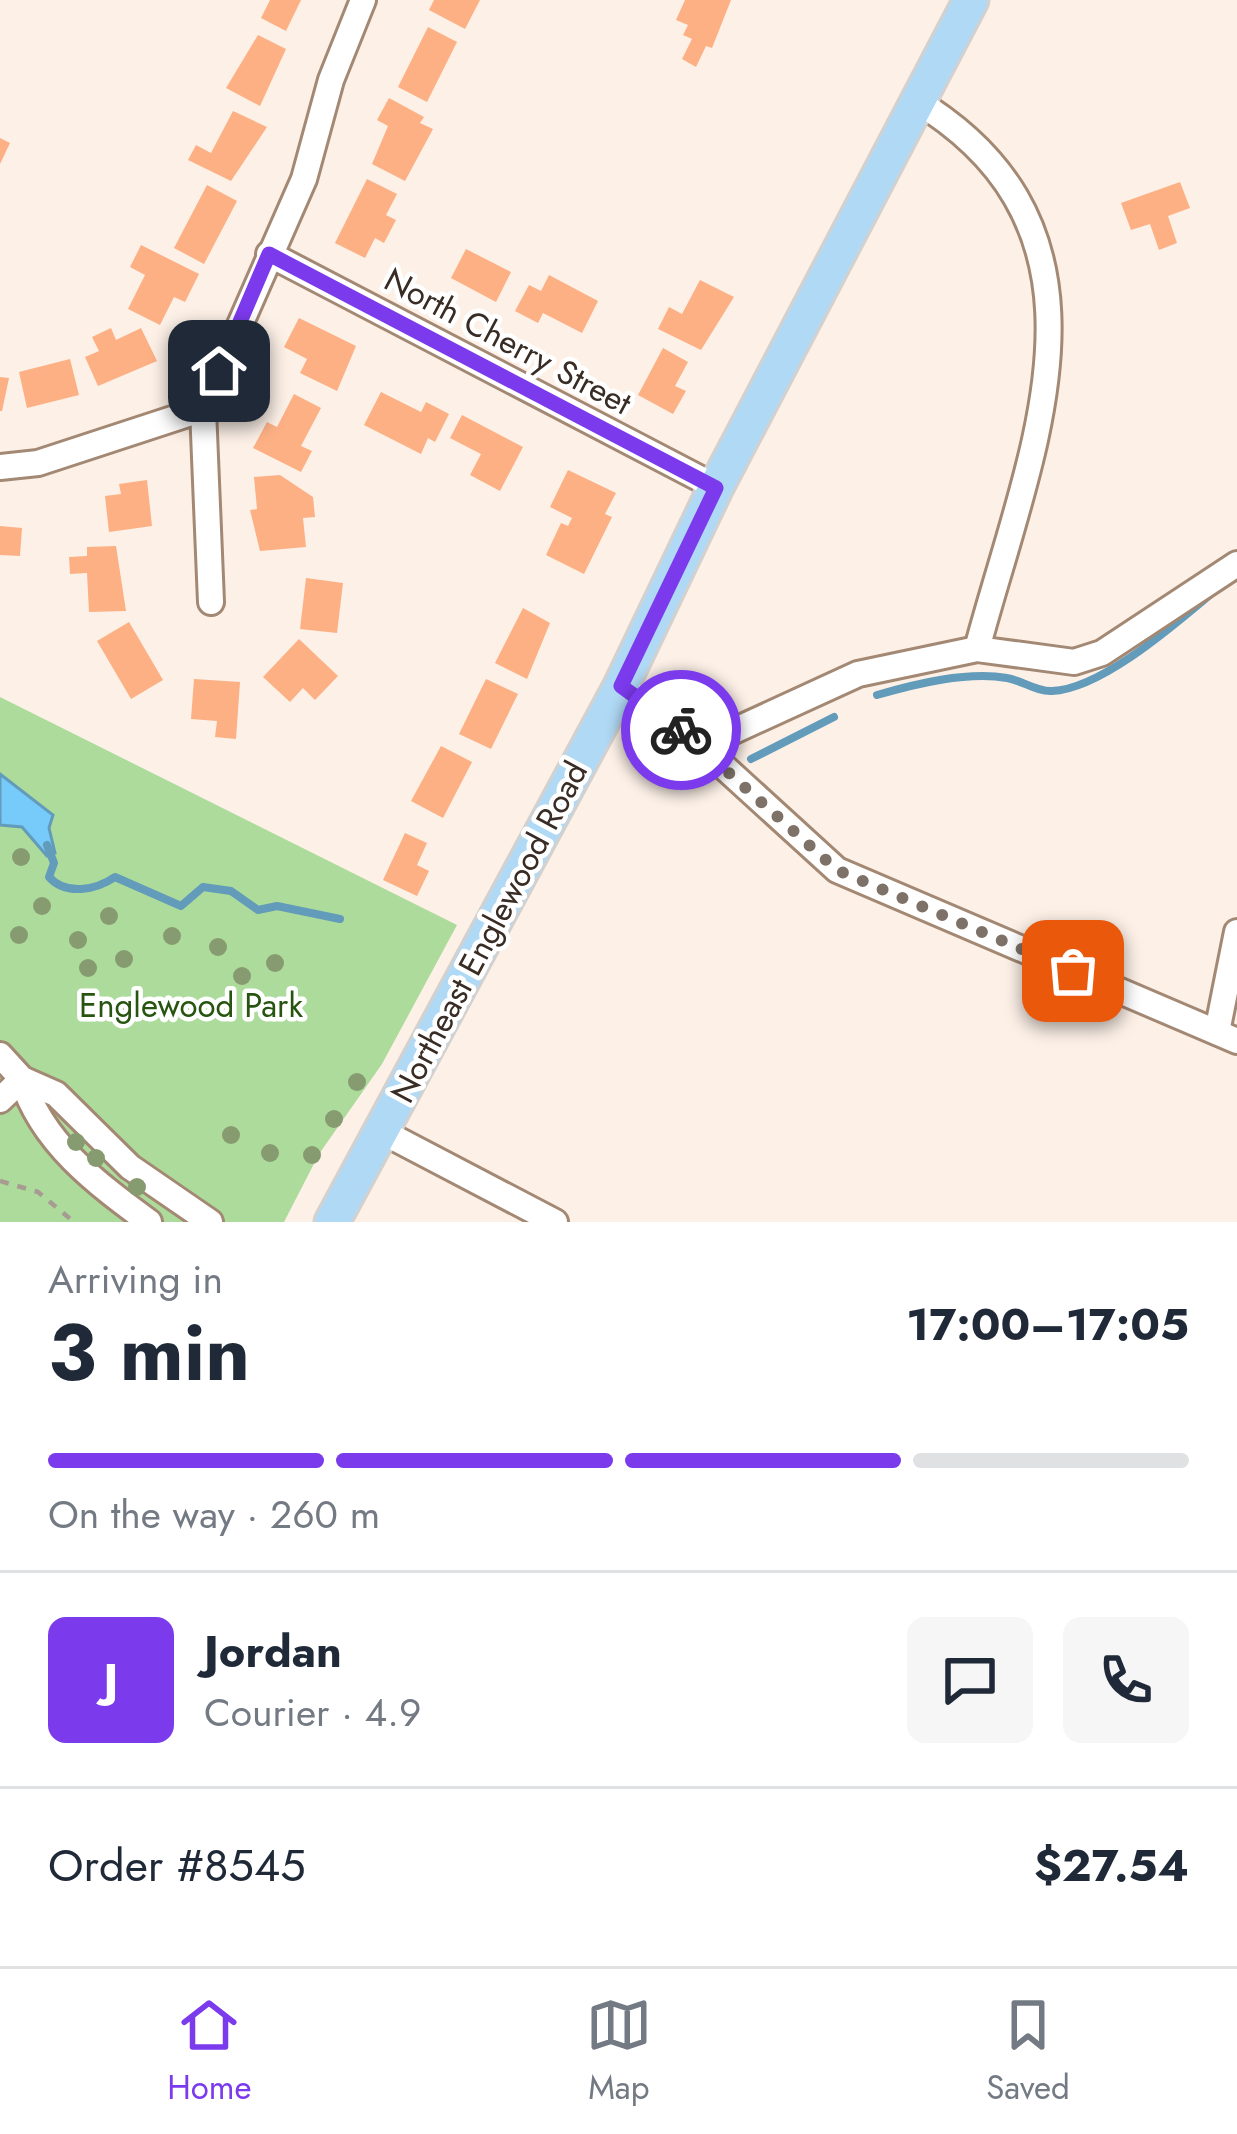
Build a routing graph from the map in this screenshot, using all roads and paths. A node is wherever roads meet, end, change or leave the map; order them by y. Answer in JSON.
{"nodes":[{"id":1,"x":363,"y":0,"type":"edge"},
{"id":2,"x":971,"y":0,"type":"edge"},
{"id":3,"x":915,"y":100,"type":"junction"},
{"id":4,"x":269,"y":254,"type":"junction"},
{"id":5,"x":202,"y":409,"type":"junction"},
{"id":6,"x":0,"y":467,"type":"edge"},
{"id":7,"x":716,"y":488,"type":"junction"},
{"id":8,"x":1237,"y":564,"type":"edge"},
{"id":9,"x":211,"y":602,"type":"dead end"},
{"id":10,"x":977,"y":649,"type":"junction"},
{"id":11,"x":621,"y":686,"type":"junction"},
{"id":12,"x":701,"y":746,"type":"junction"},
{"id":13,"x":1237,"y":932,"type":"edge"},
{"id":14,"x":1227,"y":1036,"type":"edge"},
{"id":15,"x":0,"y":1055,"type":"edge"},
{"id":16,"x":22,"y":1079,"type":"junction"},
{"id":17,"x":0,"y":1100,"type":"edge"},
{"id":18,"x":382,"y":1132,"type":"junction"},
{"id":19,"x":0,"y":1181,"type":"edge"},
{"id":20,"x":74,"y":1222,"type":"edge"},
{"id":21,"x":148,"y":1222,"type":"edge"},
{"id":22,"x":210,"y":1222,"type":"edge"},
{"id":23,"x":332,"y":1222,"type":"edge"},
{"id":24,"x":555,"y":1222,"type":"edge"}],
"edges":[{"from":1,"to":4,"type":"street"},
{"from":2,"to":3,"type":"main road","name":"Northeast Englewood Road"},
{"from":3,"to":7,"type":"main road","name":"Northeast Englewood Road"},
{"from":3,"to":10,"type":"street"},
{"from":4,"to":5,"type":"street"},
{"from":4,"to":7,"type":"street","name":"North Cherry Street"},
{"from":5,"to":6,"type":"street"},
{"from":5,"to":9,"type":"street"},
{"from":7,"to":11,"type":"main road","name":"Northeast Englewood Road"},
{"from":8,"to":10,"type":"street"},
{"from":10,"to":12,"type":"street"},
{"from":11,"to":12,"type":"street"},
{"from":11,"to":18,"type":"main road","name":"Northeast Englewood Road"},
{"from":12,"to":14,"type":"street"},
{"from":13,"to":14,"type":"street"},
{"from":15,"to":16,"type":"street"},
{"from":16,"to":17,"type":"street"},
{"from":16,"to":21,"type":"street"},
{"from":16,"to":22,"type":"street"},
{"from":18,"to":23,"type":"main road","name":"Northeast Englewood Road"},
{"from":18,"to":24,"type":"street"},
{"from":19,"to":20,"type":"path"}]}
